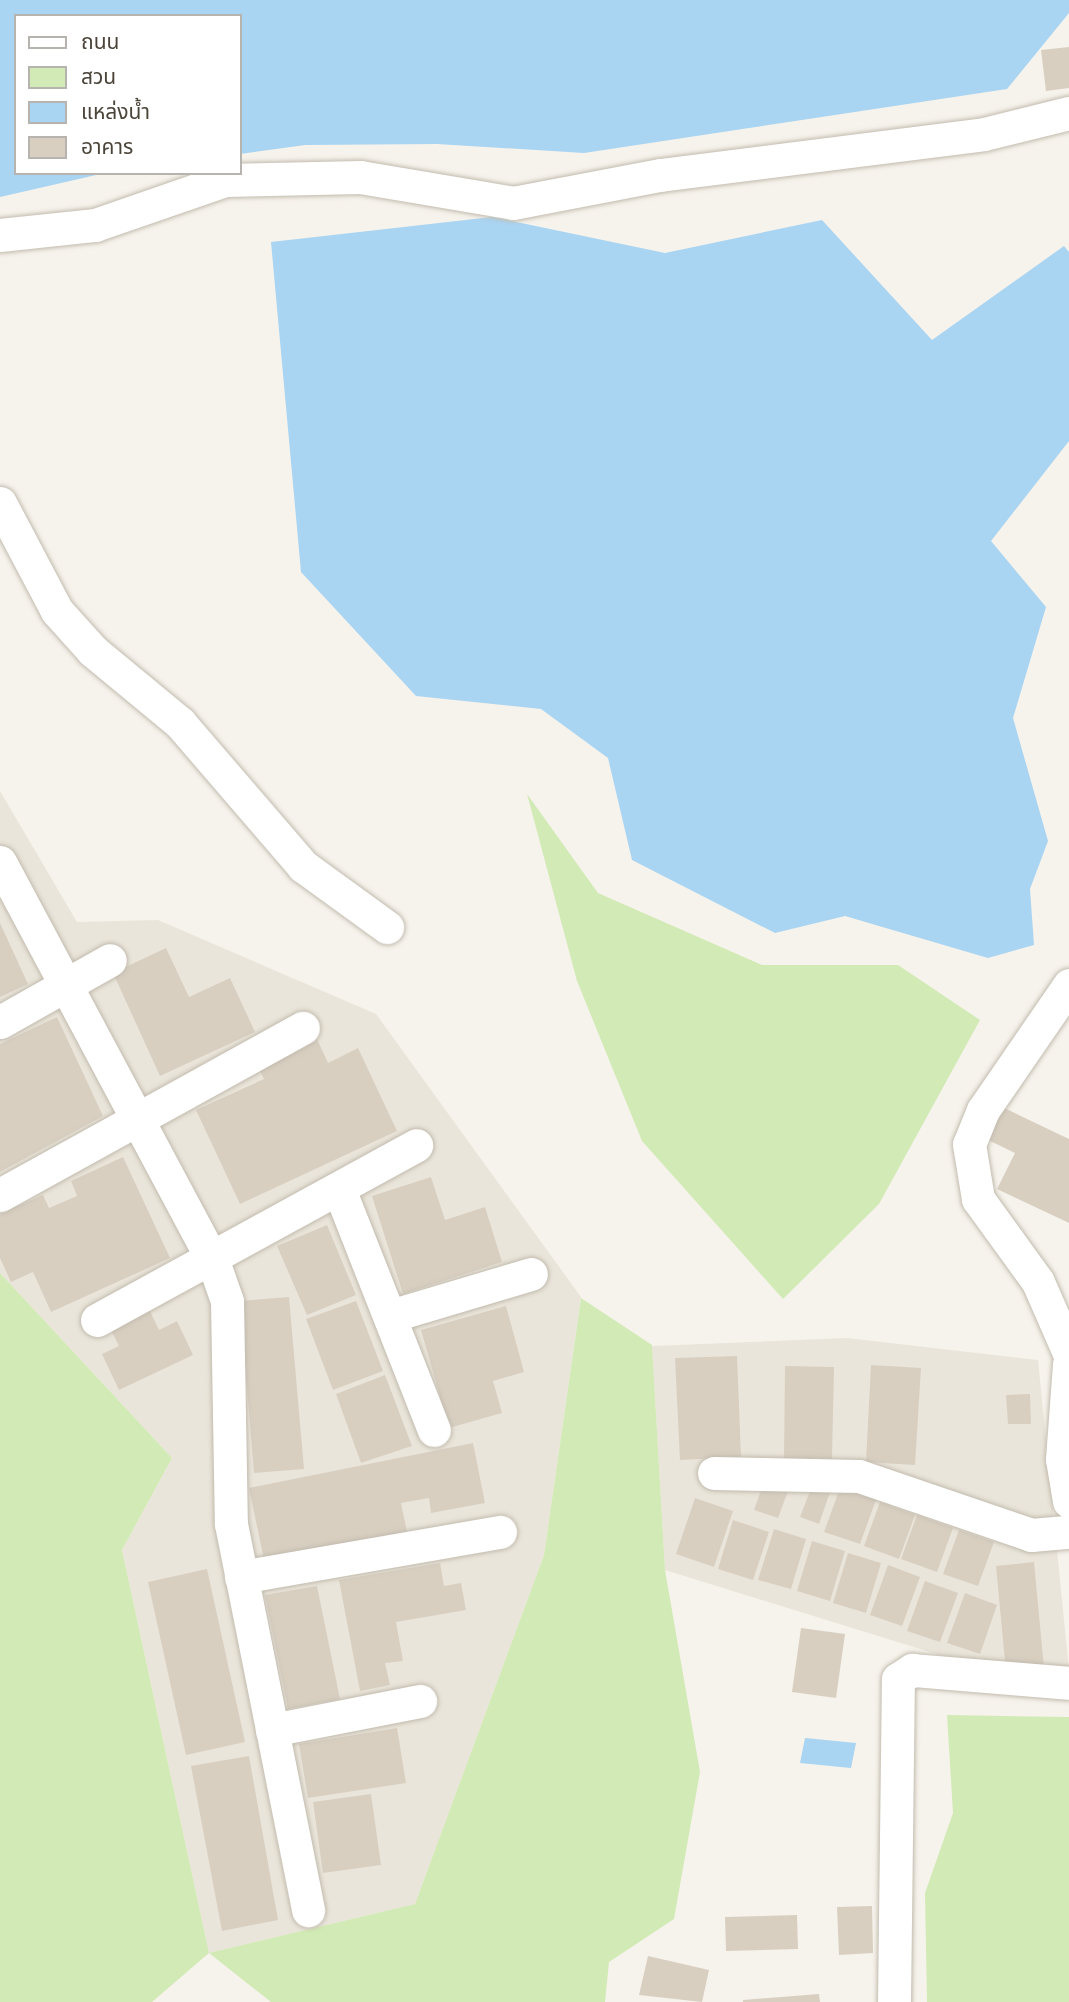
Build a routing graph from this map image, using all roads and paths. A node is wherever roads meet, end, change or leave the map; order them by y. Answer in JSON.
{"nodes":[{"id":1,"x":1069,"y":113,"type":"edge"},
{"id":2,"x":0,"y":235,"type":"edge"},
{"id":3,"x":0,"y":503,"type":"edge"},
{"id":4,"x":0,"y":862,"type":"edge"},
{"id":5,"x":387,"y":927,"type":"dead end"},
{"id":6,"x":110,"y":960,"type":"dead end"},
{"id":7,"x":1069,"y":985,"type":"edge"},
{"id":8,"x":65,"y":986,"type":"junction"},
{"id":9,"x":0,"y":1022,"type":"edge"},
{"id":10,"x":303,"y":1028,"type":"dead end"},
{"id":11,"x":136,"y":1120,"type":"junction"},
{"id":12,"x":416,"y":1145,"type":"dead end"},
{"id":13,"x":339,"y":1189,"type":"junction"},
{"id":14,"x":0,"y":1195,"type":"edge"},
{"id":15,"x":213,"y":1261,"type":"junction"},
{"id":16,"x":531,"y":1274,"type":"dead end"},
{"id":17,"x":390,"y":1316,"type":"junction"},
{"id":18,"x":97,"y":1320,"type":"dead end"},
{"id":19,"x":1069,"y":1353,"type":"edge"},
{"id":20,"x":1069,"y":1364,"type":"edge"},
{"id":21,"x":435,"y":1430,"type":"dead end"},
{"id":22,"x":714,"y":1472,"type":"dead end"},
{"id":23,"x":1069,"y":1501,"type":"edge"},
{"id":24,"x":500,"y":1532,"type":"dead end"},
{"id":25,"x":1069,"y":1532,"type":"edge"},
{"id":26,"x":241,"y":1577,"type":"junction"},
{"id":27,"x":1069,"y":1683,"type":"edge"},
{"id":28,"x":420,"y":1701,"type":"dead end"},
{"id":29,"x":272,"y":1730,"type":"junction"},
{"id":30,"x":308,"y":1910,"type":"dead end"},
{"id":31,"x":894,"y":2002,"type":"edge"}],
"edges":[{"from":1,"to":2,"type":"street"},
{"from":3,"to":5,"type":"street"},
{"from":4,"to":8,"type":"street"},
{"from":6,"to":8,"type":"street"},
{"from":7,"to":19,"type":"street"},
{"from":8,"to":9,"type":"street"},
{"from":8,"to":11,"type":"street"},
{"from":10,"to":11,"type":"street"},
{"from":11,"to":14,"type":"street"},
{"from":11,"to":15,"type":"street"},
{"from":12,"to":13,"type":"street"},
{"from":13,"to":15,"type":"street"},
{"from":13,"to":17,"type":"street"},
{"from":15,"to":18,"type":"street"},
{"from":15,"to":26,"type":"street"},
{"from":16,"to":17,"type":"street"},
{"from":17,"to":21,"type":"street"},
{"from":20,"to":23,"type":"street"},
{"from":22,"to":25,"type":"street"},
{"from":24,"to":26,"type":"street"},
{"from":26,"to":29,"type":"street"},
{"from":27,"to":31,"type":"street"},
{"from":28,"to":29,"type":"street"},
{"from":29,"to":30,"type":"street"}]}
